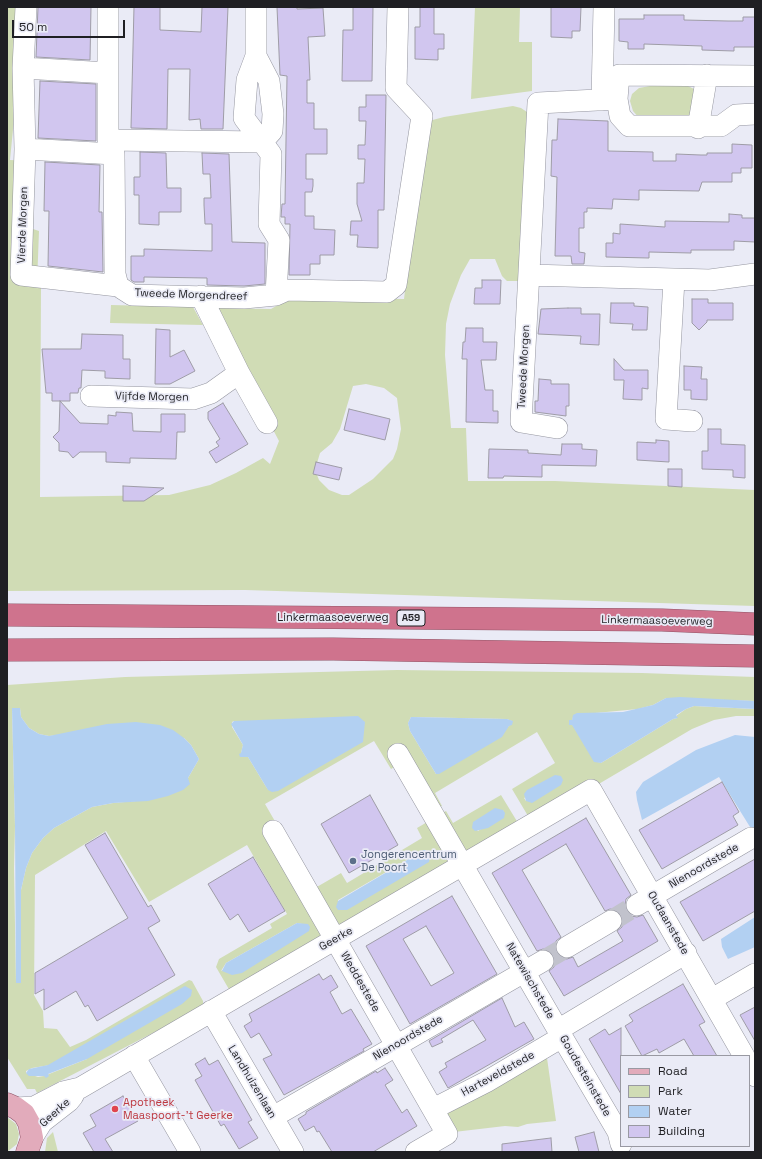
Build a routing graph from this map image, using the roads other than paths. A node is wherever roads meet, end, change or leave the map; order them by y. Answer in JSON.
{"nodes":[{"id":1,"x":26,"y":7,"type":"edge"},
{"id":2,"x":108,"y":7,"type":"edge"},
{"id":3,"x":256,"y":7,"type":"edge"},
{"id":4,"x":398,"y":7,"type":"edge"},
{"id":5,"x":604,"y":7,"type":"edge"},
{"id":6,"x":256,"y":56,"type":"junction"},
{"id":7,"x":23,"y":68,"type":"junction"},
{"id":8,"x":108,"y":73,"type":"junction"},
{"id":9,"x":611,"y":74,"type":"junction"},
{"id":10,"x":706,"y":75,"type":"junction"},
{"id":11,"x":755,"y":76,"type":"edge"},
{"id":12,"x":609,"y":100,"type":"junction"},
{"id":13,"x":755,"y":114,"type":"edge"},
{"id":14,"x":698,"y":128,"type":"junction"},
{"id":15,"x":262,"y":142,"type":"junction"},
{"id":16,"x":111,"y":147,"type":"junction"},
{"id":17,"x":26,"y":149,"type":"junction"},
{"id":18,"x":755,"y":274,"type":"edge"},
{"id":19,"x":529,"y":275,"type":"junction"},
{"id":20,"x":674,"y":280,"type":"junction"},
{"id":21,"x":118,"y":286,"type":"junction"},
{"id":22,"x":276,"y":294,"type":"junction"},
{"id":23,"x":201,"y":296,"type":"junction"},
{"id":24,"x":239,"y":373,"type":"junction"},
{"id":25,"x":91,"y":396,"type":"dead end"},
{"id":26,"x":692,"y":421,"type":"dead end"},
{"id":27,"x":267,"y":423,"type":"dead end"},
{"id":28,"x":557,"y":428,"type":"dead end"},
{"id":29,"x":7,"y":615,"type":"edge"},
{"id":30,"x":755,"y":624,"type":"edge"},
{"id":31,"x":7,"y":650,"type":"edge"},
{"id":32,"x":755,"y":656,"type":"edge"},
{"id":33,"x":398,"y":754,"type":"dead end"},
{"id":34,"x":591,"y":790,"type":"joint"},
{"id":35,"x":273,"y":831,"type":"dead end"},
{"id":36,"x":751,"y":838,"type":"dead end"},
{"id":37,"x":463,"y":865,"type":"junction"},
{"id":38,"x":645,"y":901,"type":"junction"},
{"id":39,"x":611,"y":921,"type":"tunnel mouth"},
{"id":40,"x":336,"y":939,"type":"junction"},
{"id":41,"x":566,"y":946,"type":"tunnel mouth"},
{"id":42,"x":686,"y":953,"type":"junction"},
{"id":43,"x":543,"y":961,"type":"tunnel mouth"},
{"id":44,"x":524,"y":971,"type":"junction"},
{"id":45,"x":755,"y":974,"type":"edge"},
{"id":46,"x":712,"y":999,"type":"junction"},
{"id":47,"x":211,"y":1012,"type":"junction"},
{"id":48,"x":560,"y":1034,"type":"junction"},
{"id":49,"x":396,"y":1046,"type":"junction"},
{"id":50,"x":743,"y":1055,"type":"edge"},
{"id":51,"x":134,"y":1056,"type":"junction"},
{"id":52,"x":750,"y":1067,"type":"edge"},
{"id":53,"x":755,"y":1076,"type":"edge"},
{"id":54,"x":80,"y":1088,"type":"junction"},
{"id":55,"x":12,"y":1106,"type":"edge"},
{"id":56,"x":433,"y":1109,"type":"junction"},
{"id":57,"x":273,"y":1117,"type":"junction"},
{"id":58,"x":620,"y":1141,"type":"edge"},
{"id":59,"x":30,"y":1147,"type":"edge"},
{"id":60,"x":190,"y":1152,"type":"edge"},
{"id":61,"x":293,"y":1152,"type":"edge"},
{"id":62,"x":416,"y":1152,"type":"edge"}],
"edges":[{"from":1,"to":7,"type":"street","name":"Vierde Morgen"},
{"from":2,"to":8,"type":"street"},
{"from":3,"to":6,"type":"street"},
{"from":4,"to":22,"type":"street","name":"Tweede Morgendreef"},
{"from":5,"to":9,"type":"street"},
{"from":6,"to":15,"type":"street"},
{"from":6,"to":15,"type":"street"},
{"from":7,"to":8,"type":"street"},
{"from":7,"to":17,"type":"street","name":"Vierde Morgen"},
{"from":8,"to":16,"type":"street"},
{"from":9,"to":10,"type":"street"},
{"from":9,"to":12,"type":"street"},
{"from":10,"to":11,"type":"street"},
{"from":10,"to":14,"type":"street"},
{"from":12,"to":14,"type":"street"},
{"from":12,"to":19,"type":"street","name":"Tweede Morgen"},
{"from":13,"to":14,"type":"street"},
{"from":15,"to":16,"type":"street"},
{"from":15,"to":22,"type":"street"},
{"from":16,"to":17,"type":"street"},
{"from":16,"to":21,"type":"street"},
{"from":17,"to":21,"type":"street","name":"Vierde Morgen"},
{"from":18,"to":20,"type":"street"},
{"from":19,"to":20,"type":"street"},
{"from":19,"to":28,"type":"street","name":"Tweede Morgen"},
{"from":20,"to":26,"type":"street"},
{"from":21,"to":23,"type":"street","name":"Tweede Morgendreef"},
{"from":22,"to":23,"type":"street","name":"Tweede Morgendreef"},
{"from":23,"to":24,"type":"street"},
{"from":24,"to":25,"type":"street","name":"Vijfde Morgen"},
{"from":24,"to":27,"type":"street"},
{"from":29,"to":30,"type":"highway","name":"Linkermaasoeverweg","number":"A59"},
{"from":31,"to":32,"type":"highway"},
{"from":33,"to":37,"type":"street","name":"Natewischstede"},
{"from":34,"to":37,"type":"street","name":"Geerke"},
{"from":34,"to":38,"type":"street","name":"Oudaanstede"},
{"from":35,"to":40,"type":"street","name":"Weddestede"},
{"from":36,"to":38,"type":"street","name":"Nienoordstede"},
{"from":37,"to":40,"type":"street","name":"Geerke"},
{"from":37,"to":44,"type":"street","name":"Natewischstede"},
{"from":38,"to":42,"type":"street","name":"Oudaanstede"},
{"from":39,"to":41,"type":"street"},
{"from":40,"to":47,"type":"street","name":"Geerke"},
{"from":40,"to":49,"type":"street","name":"Weddestede"},
{"from":42,"to":46,"type":"street","name":"Oudaanstede"},
{"from":42,"to":48,"type":"street","name":"Natewischstede"},
{"from":43,"to":44,"type":"street","name":"Nienoordstede"},
{"from":44,"to":48,"type":"street","name":"Natewischstede"},
{"from":44,"to":49,"type":"street","name":"Nienoordstede"},
{"from":45,"to":46,"type":"street"},
{"from":46,"to":50,"type":"street","name":"Oudaanstede"},
{"from":47,"to":51,"type":"street","name":"Geerke"},
{"from":47,"to":57,"type":"street","name":"Landhuizenlaan"},
{"from":48,"to":56,"type":"street","name":"Harteveldstede"},
{"from":48,"to":58,"type":"street","name":"Goudesteinstede"},
{"from":49,"to":56,"type":"street","name":"Weddestede"},
{"from":49,"to":57,"type":"street","name":"Nienoordstede"},
{"from":51,"to":54,"type":"street","name":"Geerke"},
{"from":51,"to":60,"type":"street"},
{"from":52,"to":53,"type":"street"},
{"from":54,"to":55,"type":"street","name":"Geerke"},
{"from":54,"to":59,"type":"street","name":"Geerke"},
{"from":55,"to":59,"type":"main road"},
{"from":56,"to":62,"type":"street","name":"Weddestede"},
{"from":57,"to":61,"type":"street","name":"Landhuizenlaan"}]}
